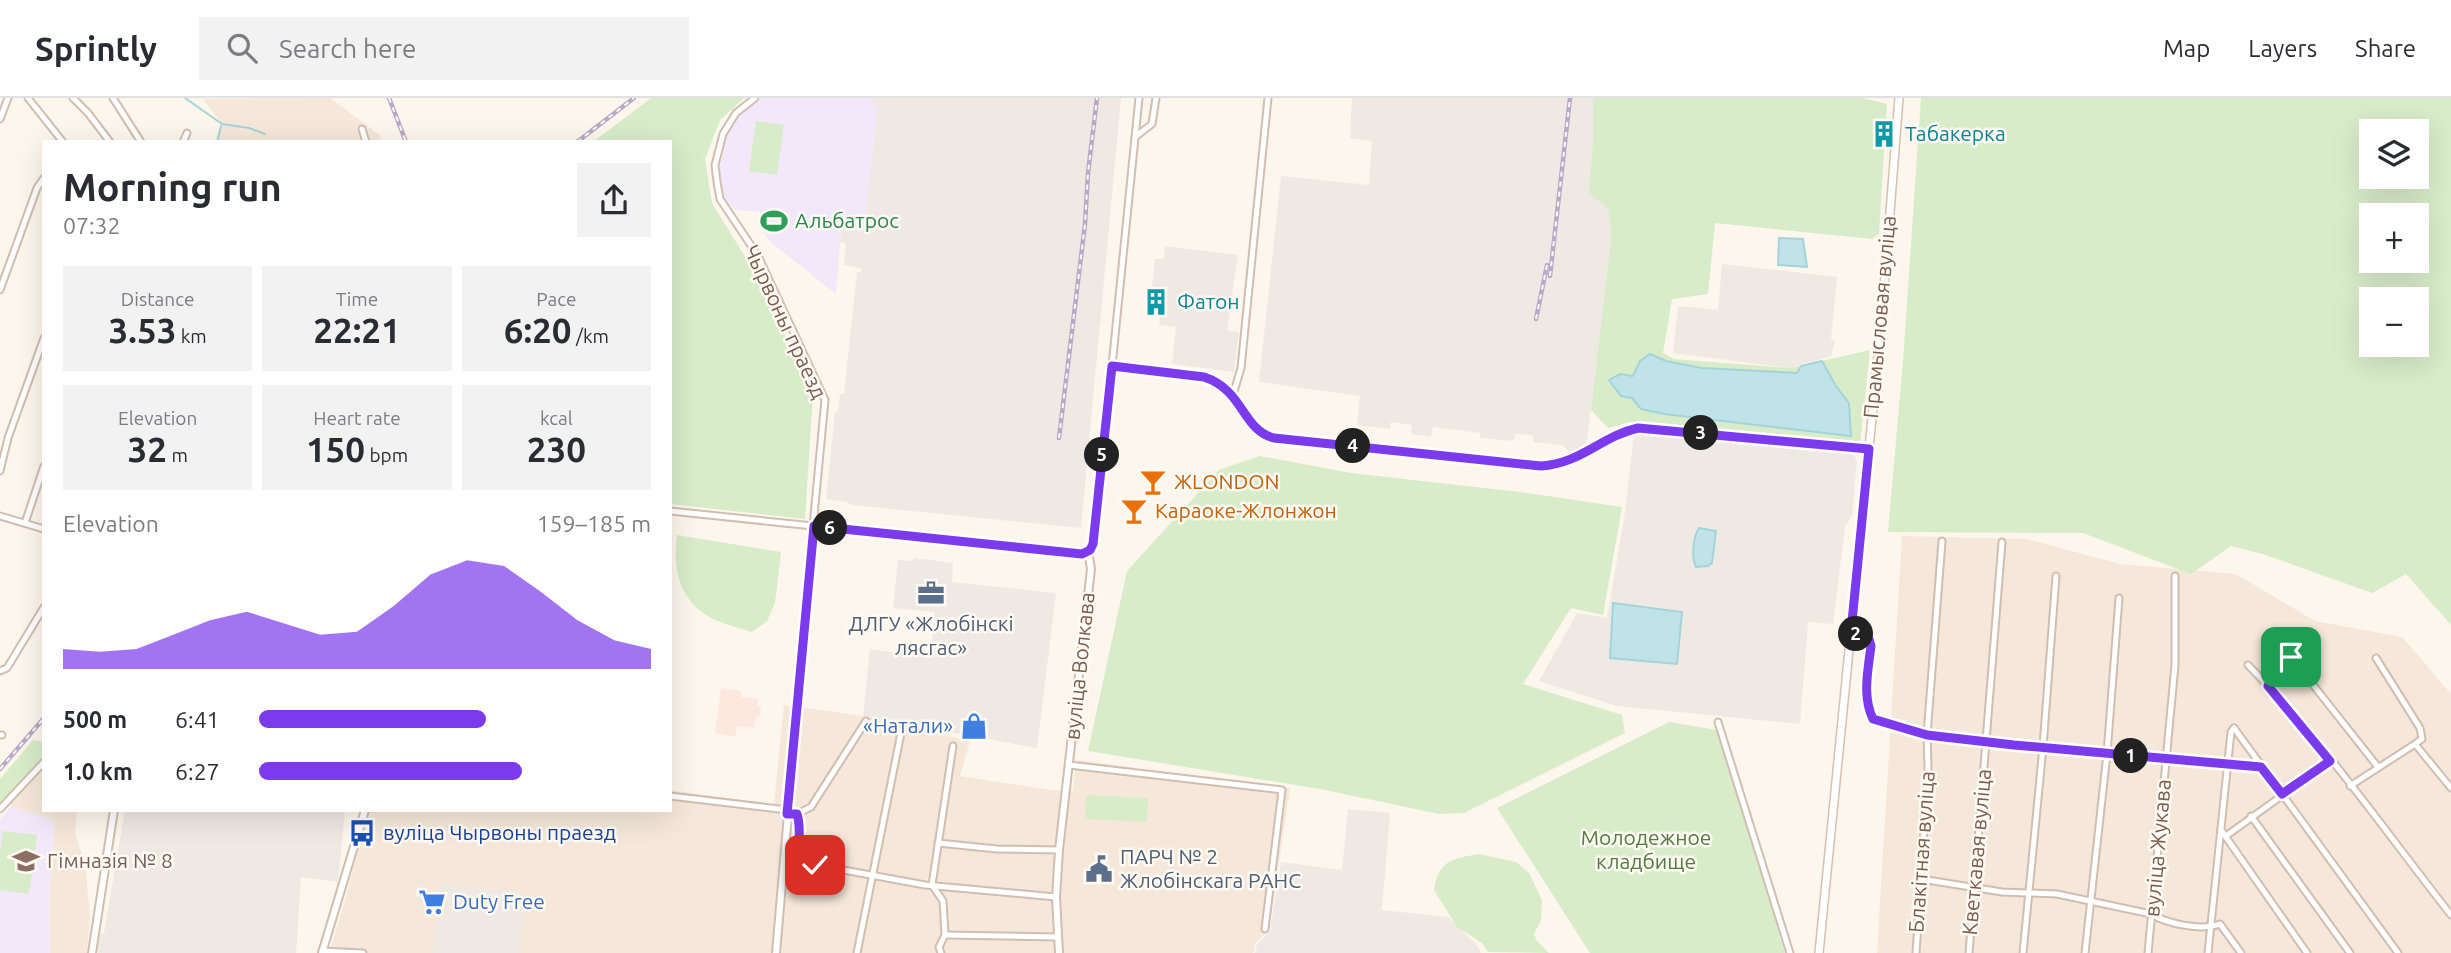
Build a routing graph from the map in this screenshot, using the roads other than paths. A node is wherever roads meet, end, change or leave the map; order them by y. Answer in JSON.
{"nodes":[{"id":1,"x":8,"y":98,"type":"edge"},
{"id":2,"x":28,"y":98,"type":"edge"},
{"id":3,"x":73,"y":98,"type":"edge"},
{"id":4,"x":113,"y":98,"type":"edge"},
{"id":5,"x":755,"y":98,"type":"edge"},
{"id":6,"x":1139,"y":98,"type":"edge"},
{"id":7,"x":1156,"y":98,"type":"edge"},
{"id":8,"x":1268,"y":98,"type":"edge"},
{"id":9,"x":1899,"y":98,"type":"edge"},
{"id":10,"x":0,"y":119,"type":"edge"},
{"id":11,"x":362,"y":129,"type":"dead end"},
{"id":12,"x":187,"y":133,"type":"dead end"},
{"id":13,"x":1135,"y":137,"type":"junction"},
{"id":14,"x":61,"y":140,"type":"edge"},
{"id":15,"x":108,"y":140,"type":"edge"},
{"id":16,"x":140,"y":140,"type":"edge"},
{"id":17,"x":184,"y":140,"type":"edge"},
{"id":18,"x":365,"y":140,"type":"edge"},
{"id":19,"x":42,"y":181,"type":"edge"},
{"id":20,"x":0,"y":290,"type":"edge"},
{"id":21,"x":42,"y":344,"type":"edge"},
{"id":22,"x":1112,"y":366,"type":"junction"},
{"id":23,"x":1233,"y":395,"type":"junction"},
{"id":24,"x":0,"y":436,"type":"edge"},
{"id":25,"x":8,"y":438,"type":"junction"},
{"id":26,"x":1869,"y":449,"type":"junction"},
{"id":27,"x":0,"y":471,"type":"edge"},
{"id":28,"x":42,"y":472,"type":"edge"},
{"id":29,"x":672,"y":511,"type":"edge"},
{"id":30,"x":0,"y":516,"type":"edge"},
{"id":31,"x":25,"y":523,"type":"junction"},
{"id":32,"x":814,"y":526,"type":"junction"},
{"id":33,"x":42,"y":528,"type":"edge"},
{"id":34,"x":1942,"y":541,"type":"dead end"},
{"id":35,"x":2002,"y":542,"type":"dead end"},
{"id":36,"x":1082,"y":554,"type":"junction"},
{"id":37,"x":2056,"y":576,"type":"dead end"},
{"id":38,"x":2175,"y":576,"type":"dead end"},
{"id":39,"x":2119,"y":598,"type":"dead end"},
{"id":40,"x":42,"y":610,"type":"edge"},
{"id":41,"x":1851,"y":632,"type":"junction"},
{"id":42,"x":2376,"y":658,"type":"dead end"},
{"id":43,"x":2248,"y":665,"type":"dead end"},
{"id":44,"x":0,"y":671,"type":"edge"},
{"id":45,"x":2268,"y":686,"type":"junction"},
{"id":46,"x":866,"y":721,"type":"dead end"},
{"id":47,"x":1718,"y":722,"type":"dead end"},
{"id":48,"x":902,"y":728,"type":"dead end"},
{"id":49,"x":1927,"y":735,"type":"junction"},
{"id":50,"x":1986,"y":742,"type":"junction"},
{"id":51,"x":2416,"y":744,"type":"junction"},
{"id":52,"x":953,"y":746,"type":"dead end"},
{"id":53,"x":2043,"y":747,"type":"junction"},
{"id":54,"x":2107,"y":754,"type":"junction"},
{"id":55,"x":2166,"y":759,"type":"junction"},
{"id":56,"x":2330,"y":761,"type":"junction"},
{"id":57,"x":42,"y":764,"type":"edge"},
{"id":58,"x":1069,"y":765,"type":"junction"},
{"id":59,"x":2226,"y":765,"type":"junction"},
{"id":60,"x":2261,"y":767,"type":"junction"},
{"id":61,"x":2378,"y":767,"type":"junction"},
{"id":62,"x":2350,"y":786,"type":"junction"},
{"id":63,"x":2451,"y":788,"type":"edge"},
{"id":64,"x":2282,"y":794,"type":"junction"},
{"id":65,"x":672,"y":796,"type":"edge"},
{"id":66,"x":0,"y":809,"type":"edge"},
{"id":67,"x":114,"y":812,"type":"edge"},
{"id":68,"x":364,"y":812,"type":"edge"},
{"id":69,"x":788,"y":812,"type":"junction"},
{"id":70,"x":797,"y":814,"type":"junction"},
{"id":71,"x":2251,"y":816,"type":"junction"},
{"id":72,"x":2221,"y":830,"type":"junction"},
{"id":73,"x":2225,"y":836,"type":"junction"},
{"id":74,"x":939,"y":843,"type":"junction"},
{"id":75,"x":1059,"y":850,"type":"junction"},
{"id":76,"x":872,"y":875,"type":"junction"},
{"id":77,"x":1921,"y":879,"type":"junction"},
{"id":78,"x":932,"y":885,"type":"junction"},
{"id":79,"x":1975,"y":889,"type":"junction"},
{"id":80,"x":2030,"y":893,"type":"junction"},
{"id":81,"x":1056,"y":897,"type":"junction"},
{"id":82,"x":2090,"y":902,"type":"junction"},
{"id":83,"x":2151,"y":914,"type":"junction"},
{"id":84,"x":2451,"y":915,"type":"edge"},
{"id":85,"x":2163,"y":921,"type":"junction"},
{"id":86,"x":2150,"y":926,"type":"junction"},
{"id":87,"x":2211,"y":927,"type":"junction"},
{"id":88,"x":1265,"y":929,"type":"dead end"},
{"id":89,"x":945,"y":935,"type":"junction"},
{"id":90,"x":1058,"y":937,"type":"junction"},
{"id":91,"x":322,"y":952,"type":"edge"},
{"id":92,"x":92,"y":953,"type":"edge"},
{"id":93,"x":363,"y":953,"type":"edge"},
{"id":94,"x":776,"y":953,"type":"edge"},
{"id":95,"x":857,"y":953,"type":"edge"},
{"id":96,"x":941,"y":953,"type":"edge"},
{"id":97,"x":1059,"y":953,"type":"edge"},
{"id":98,"x":1790,"y":953,"type":"edge"},
{"id":99,"x":1819,"y":953,"type":"edge"},
{"id":100,"x":1916,"y":953,"type":"edge"},
{"id":101,"x":1969,"y":953,"type":"edge"},
{"id":102,"x":2023,"y":953,"type":"edge"},
{"id":103,"x":2085,"y":953,"type":"edge"},
{"id":104,"x":2148,"y":953,"type":"edge"},
{"id":105,"x":2208,"y":953,"type":"edge"},
{"id":106,"x":2241,"y":953,"type":"edge"},
{"id":107,"x":2307,"y":953,"type":"edge"},
{"id":108,"x":2350,"y":953,"type":"edge"},
{"id":109,"x":2398,"y":953,"type":"edge"}],
"edges":[{"from":1,"to":10,"type":"street"},
{"from":2,"to":14,"type":"street"},
{"from":3,"to":15,"type":"street"},
{"from":4,"to":16,"type":"street"},
{"from":5,"to":32,"type":"street","name":"Чырвоны праезд"},
{"from":6,"to":13,"type":"street"},
{"from":7,"to":13,"type":"street"},
{"from":8,"to":23,"type":"street"},
{"from":9,"to":26,"type":"main road","name":"Прамысловая вуліца"},
{"from":11,"to":18,"type":"street"},
{"from":12,"to":17,"type":"street"},
{"from":13,"to":22,"type":"street"},
{"from":19,"to":20,"type":"street"},
{"from":21,"to":25,"type":"street"},
{"from":22,"to":23,"type":"street"},
{"from":22,"to":36,"type":"street"},
{"from":23,"to":26,"type":"street"},
{"from":24,"to":25,"type":"street"},
{"from":25,"to":27,"type":"street"},
{"from":26,"to":41,"type":"main road","name":"Прамысловая вуліца"},
{"from":28,"to":31,"type":"street"},
{"from":29,"to":32,"type":"street"},
{"from":30,"to":31,"type":"street"},
{"from":31,"to":33,"type":"street"},
{"from":32,"to":36,"type":"street"},
{"from":32,"to":69,"type":"street"},
{"from":34,"to":49,"type":"street","name":"Блакітная вуліца"},
{"from":35,"to":50,"type":"street","name":"Кветкавая вуліца"},
{"from":36,"to":58,"type":"street","name":"вуліца Волкава"},
{"from":37,"to":53,"type":"street"},
{"from":38,"to":55,"type":"street","name":"вуліца Жукава"},
{"from":39,"to":54,"type":"street"},
{"from":40,"to":44,"type":"street"},
{"from":41,"to":49,"type":"street"},
{"from":41,"to":99,"type":"main road","name":"Прамысловая вуліца"},
{"from":42,"to":51,"type":"street"},
{"from":43,"to":45,"type":"street"},
{"from":45,"to":56,"type":"street"},
{"from":45,"to":61,"type":"street"},
{"from":46,"to":70,"type":"street"},
{"from":47,"to":98,"type":"street"},
{"from":48,"to":76,"type":"street"},
{"from":49,"to":50,"type":"street"},
{"from":49,"to":77,"type":"street","name":"Блакітная вуліца"},
{"from":50,"to":53,"type":"street"},
{"from":50,"to":79,"type":"street","name":"Кветкавая вуліца"},
{"from":51,"to":61,"type":"street"},
{"from":51,"to":63,"type":"street"},
{"from":52,"to":74,"type":"street"},
{"from":53,"to":54,"type":"street"},
{"from":53,"to":80,"type":"street"},
{"from":54,"to":55,"type":"street"},
{"from":54,"to":82,"type":"street"},
{"from":55,"to":59,"type":"street"},
{"from":55,"to":83,"type":"street","name":"вуліца Жукава"},
{"from":56,"to":62,"type":"street"},
{"from":56,"to":64,"type":"street"},
{"from":57,"to":66,"type":"street"},
{"from":58,"to":75,"type":"street","name":"вуліца Волкава"},
{"from":58,"to":88,"type":"street"},
{"from":59,"to":60,"type":"street"},
{"from":59,"to":60,"type":"street"},
{"from":59,"to":72,"type":"street"},
{"from":60,"to":64,"type":"street"},
{"from":61,"to":62,"type":"street"},
{"from":62,"to":84,"type":"street"},
{"from":64,"to":71,"type":"street"},
{"from":64,"to":109,"type":"street"},
{"from":65,"to":69,"type":"street"},
{"from":67,"to":92,"type":"street"},
{"from":68,"to":91,"type":"street"},
{"from":69,"to":70,"type":"street"},
{"from":69,"to":94,"type":"street"},
{"from":70,"to":76,"type":"street"},
{"from":71,"to":73,"type":"street"},
{"from":71,"to":108,"type":"street"},
{"from":72,"to":73,"type":"street"},
{"from":72,"to":87,"type":"street"},
{"from":73,"to":107,"type":"street"},
{"from":74,"to":75,"type":"street"},
{"from":74,"to":78,"type":"street"},
{"from":75,"to":81,"type":"street","name":"вуліца Волкава"},
{"from":76,"to":78,"type":"street"},
{"from":76,"to":95,"type":"street"},
{"from":77,"to":79,"type":"street"},
{"from":77,"to":100,"type":"street","name":"Блакітная вуліца"},
{"from":78,"to":81,"type":"street"},
{"from":78,"to":89,"type":"street"},
{"from":79,"to":80,"type":"street"},
{"from":79,"to":101,"type":"street","name":"Кветкавая вуліца"},
{"from":80,"to":82,"type":"street"},
{"from":80,"to":102,"type":"street"},
{"from":81,"to":90,"type":"street","name":"вуліца Волкава"},
{"from":82,"to":83,"type":"street"},
{"from":82,"to":103,"type":"street"},
{"from":83,"to":85,"type":"street"},
{"from":83,"to":86,"type":"street","name":"вуліца Жукава"},
{"from":85,"to":86,"type":"street"},
{"from":85,"to":87,"type":"street"},
{"from":86,"to":104,"type":"street","name":"вуліца Жукава"},
{"from":87,"to":105,"type":"street"},
{"from":87,"to":106,"type":"street"},
{"from":89,"to":90,"type":"street"},
{"from":89,"to":96,"type":"street"},
{"from":90,"to":97,"type":"street","name":"вуліца Волкава"},
{"from":91,"to":93,"type":"street"}]}
